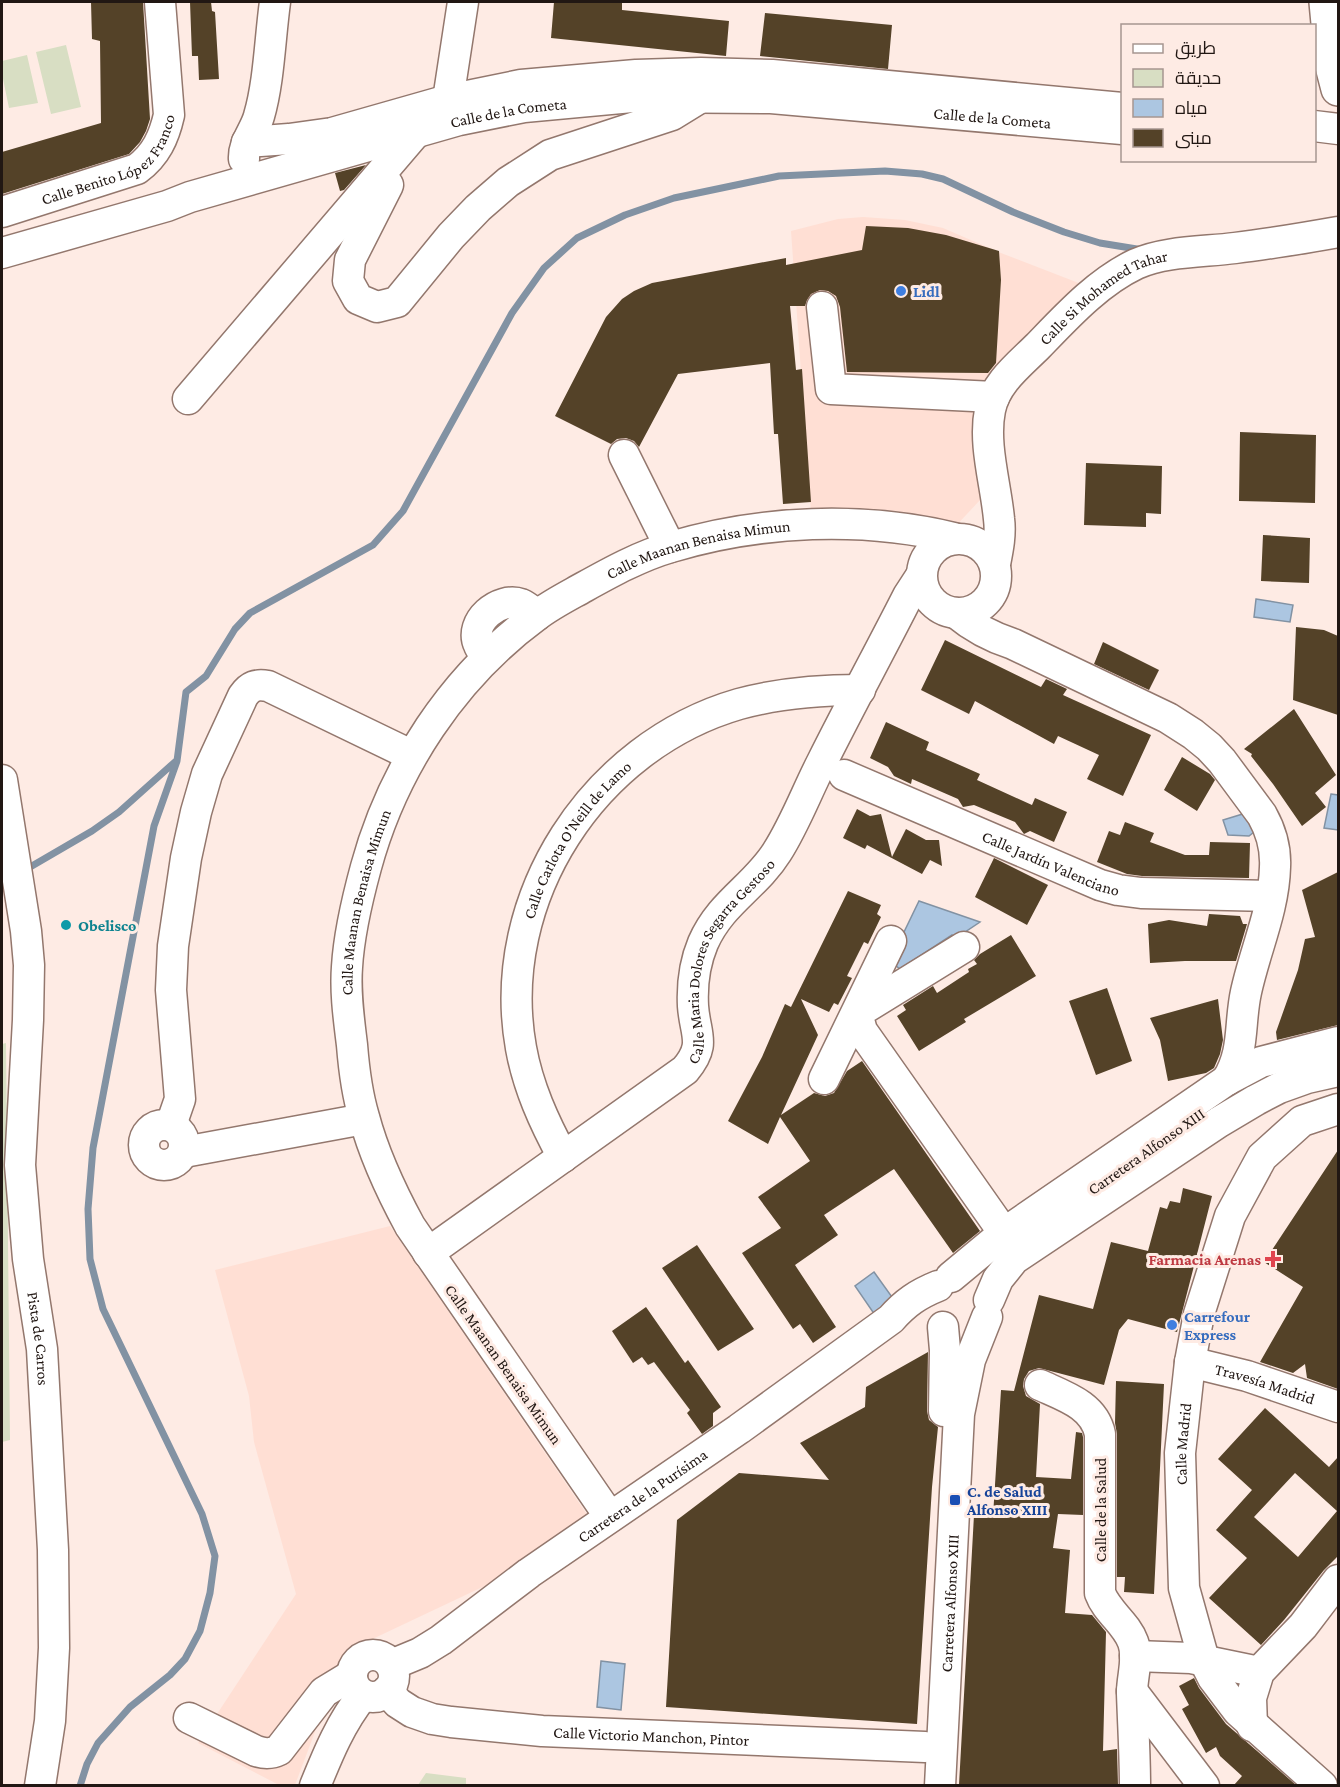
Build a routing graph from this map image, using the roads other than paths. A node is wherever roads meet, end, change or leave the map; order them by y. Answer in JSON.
{"nodes":[{"id":1,"x":160,"y":2,"type":"edge"},
{"id":2,"x":275,"y":2,"type":"edge"},
{"id":3,"x":463,"y":2,"type":"edge"},
{"id":4,"x":1326,"y":2,"type":"edge"},
{"id":5,"x":1334,"y":49,"type":"edge"},
{"id":6,"x":1338,"y":89,"type":"edge"},
{"id":7,"x":700,"y":97,"type":"junction"},
{"id":8,"x":448,"y":100,"type":"junction"},
{"id":9,"x":1121,"y":108,"type":"edge"},
{"id":10,"x":1316,"y":126,"type":"edge"},
{"id":11,"x":1121,"y":129,"type":"edge"},
{"id":12,"x":1338,"y":129,"type":"edge"},
{"id":13,"x":417,"y":132,"type":"junction"},
{"id":14,"x":247,"y":142,"type":"junction"},
{"id":15,"x":1316,"y":146,"type":"edge"},
{"id":16,"x":1338,"y":149,"type":"edge"},
{"id":17,"x":259,"y":177,"type":"junction"},
{"id":18,"x":388,"y":185,"type":"dead end"},
{"id":19,"x":185,"y":199,"type":"junction"},
{"id":20,"x":2,"y":212,"type":"edge"},
{"id":21,"x":1338,"y":232,"type":"edge"},
{"id":22,"x":2,"y":252,"type":"edge"},
{"id":23,"x":822,"y":307,"type":"dead end"},
{"id":24,"x":994,"y":397,"type":"junction"},
{"id":25,"x":188,"y":399,"type":"dead end"},
{"id":26,"x":624,"y":454,"type":"dead end"},
{"id":27,"x":995,"y":497,"type":"junction"},
{"id":28,"x":863,"y":526,"type":"junction"},
{"id":29,"x":961,"y":538,"type":"junction"},
{"id":30,"x":670,"y":547,"type":"junction"},
{"id":31,"x":995,"y":564,"type":"junction"},
{"id":32,"x":923,"y":568,"type":"junction"},
{"id":33,"x":991,"y":597,"type":"junction"},
{"id":34,"x":956,"y":613,"type":"junction"},
{"id":35,"x":1013,"y":644,"type":"junction"},
{"id":36,"x":860,"y":690,"type":"junction"},
{"id":37,"x":411,"y":755,"type":"junction"},
{"id":38,"x":844,"y":775,"type":"dead end"},
{"id":39,"x":2,"y":780,"type":"edge"},
{"id":40,"x":1271,"y":896,"type":"junction"},
{"id":41,"x":891,"y":941,"type":"dead end"},
{"id":42,"x":964,"y":947,"type":"dead end"},
{"id":43,"x":857,"y":1013,"type":"junction"},
{"id":44,"x":1242,"y":1024,"type":"junction"},
{"id":45,"x":1338,"y":1042,"type":"edge"},
{"id":46,"x":1338,"y":1052,"type":"edge"},
{"id":47,"x":1261,"y":1062,"type":"junction"},
{"id":48,"x":1338,"y":1071,"type":"edge"},
{"id":49,"x":824,"y":1079,"type":"dead end"},
{"id":50,"x":1227,"y":1080,"type":"junction"},
{"id":51,"x":1256,"y":1100,"type":"junction"},
{"id":52,"x":1338,"y":1109,"type":"edge"},
{"id":53,"x":364,"y":1119,"type":"junction"},
{"id":54,"x":1288,"y":1133,"type":"junction"},
{"id":55,"x":563,"y":1157,"type":"junction"},
{"id":56,"x":1004,"y":1233,"type":"junction"},
{"id":57,"x":428,"y":1253,"type":"junction"},
{"id":58,"x":952,"y":1280,"type":"junction"},
{"id":59,"x":988,"y":1308,"type":"junction"},
{"id":60,"x":891,"y":1319,"type":"junction"},
{"id":61,"x":939,"y":1322,"type":"junction"},
{"id":62,"x":1190,"y":1362,"type":"junction"},
{"id":63,"x":1040,"y":1385,"type":"dead end"},
{"id":64,"x":1338,"y":1407,"type":"edge"},
{"id":65,"x":610,"y":1517,"type":"junction"},
{"id":66,"x":1338,"y":1580,"type":"edge"},
{"id":67,"x":1135,"y":1656,"type":"junction"},
{"id":68,"x":1204,"y":1660,"type":"junction"},
{"id":69,"x":1259,"y":1672,"type":"junction"},
{"id":70,"x":373,"y":1682,"type":"junction"},
{"id":71,"x":1132,"y":1691,"type":"junction"},
{"id":72,"x":189,"y":1718,"type":"dead end"},
{"id":73,"x":1252,"y":1726,"type":"junction"},
{"id":74,"x":925,"y":1747,"type":"junction"},
{"id":75,"x":40,"y":1785,"type":"edge"},
{"id":76,"x":315,"y":1785,"type":"edge"},
{"id":77,"x":923,"y":1785,"type":"edge"},
{"id":78,"x":940,"y":1785,"type":"edge"},
{"id":79,"x":1134,"y":1785,"type":"edge"},
{"id":80,"x":1204,"y":1785,"type":"edge"},
{"id":81,"x":1322,"y":1785,"type":"edge"}],
"edges":[{"from":1,"to":20,"type":"street","name":"Calle Benito López Franco"},
{"from":2,"to":14,"type":"street"},
{"from":3,"to":8,"type":"street","name":"Calle de la Cometa"},
{"from":4,"to":5,"type":"main road"},
{"from":5,"to":6,"type":"main road"},
{"from":7,"to":11,"type":"street","name":"Calle de la Cometa"},
{"from":7,"to":13,"type":"street","name":"Calle de la Cometa"},
{"from":7,"to":18,"type":"street"},
{"from":8,"to":9,"type":"street","name":"Calle de la Cometa"},
{"from":8,"to":14,"type":"street","name":"Calle de la Cometa"},
{"from":10,"to":12,"type":"street"},
{"from":13,"to":17,"type":"street","name":"Calle de la Cometa"},
{"from":13,"to":25,"type":"street"},
{"from":14,"to":17,"type":"street"},
{"from":14,"to":19,"type":"street","name":"Calle de la Cometa"},
{"from":15,"to":16,"type":"street"},
{"from":17,"to":19,"type":"street","name":"Calle de la Cometa"},
{"from":19,"to":22,"type":"street","name":"Calle de la Cometa"},
{"from":21,"to":24,"type":"street","name":"Calle Si Mohamed Tahar"},
{"from":23,"to":24,"type":"street"},
{"from":24,"to":27,"type":"street","name":"Calle Si Mohamed Tahar"},
{"from":26,"to":30,"type":"street"},
{"from":27,"to":29,"type":"street","name":"Calle Si Mohamed Tahar"},
{"from":27,"to":31,"type":"street","name":"Calle Si Mohamed Tahar"},
{"from":28,"to":29,"type":"street","name":"Calle Maanan Benaisa Mimun"},
{"from":28,"to":30,"type":"street","name":"Calle Maanan Benaisa Mimun"},
{"from":28,"to":32,"type":"street","name":"Calle Maanan Benaisa Mimun"},
{"from":29,"to":31,"type":"street"},
{"from":29,"to":32,"type":"street"},
{"from":30,"to":37,"type":"street","name":"Calle Maanan Benaisa Mimun"},
{"from":31,"to":33,"type":"street"},
{"from":32,"to":34,"type":"street"},
{"from":32,"to":36,"type":"street","name":"Calle Maria Dolores Segarra Gestoso"},
{"from":33,"to":34,"type":"street"},
{"from":33,"to":35,"type":"street"},
{"from":34,"to":35,"type":"street"},
{"from":35,"to":40,"type":"street"},
{"from":36,"to":55,"type":"street","name":"Calle Maria Dolores Segarra Gestoso"},
{"from":36,"to":55,"type":"street","name":"Calle Carlota O'Neill de Lamo"},
{"from":37,"to":53,"type":"street","name":"Calle Maanan Benaisa Mimun"},
{"from":37,"to":53,"type":"street"},
{"from":38,"to":40,"type":"street","name":"Calle Jardín Valenciano"},
{"from":39,"to":75,"type":"street","name":"Pista de Carros"},
{"from":40,"to":44,"type":"street"},
{"from":41,"to":43,"type":"street"},
{"from":42,"to":43,"type":"street"},
{"from":43,"to":49,"type":"street"},
{"from":43,"to":56,"type":"street"},
{"from":44,"to":47,"type":"street"},
{"from":44,"to":50,"type":"street"},
{"from":45,"to":47,"type":"street"},
{"from":46,"to":58,"type":"street","name":"Carretera Alfonso XIII"},
{"from":47,"to":50,"type":"street","name":"Carretera de la Purísima"},
{"from":48,"to":51,"type":"street","name":"Carretera Alfonso XIII"},
{"from":50,"to":56,"type":"street","name":"Carretera de la Purísima"},
{"from":51,"to":54,"type":"street"},
{"from":51,"to":59,"type":"street","name":"Carretera Alfonso XIII"},
{"from":52,"to":54,"type":"street","name":"Calle Madrid"},
{"from":53,"to":57,"type":"street","name":"Calle Maanan Benaisa Mimun"},
{"from":54,"to":62,"type":"street","name":"Calle Madrid"},
{"from":55,"to":57,"type":"street","name":"Calle Maria Dolores Segarra Gestoso"},
{"from":56,"to":58,"type":"street","name":"Carretera de la Purísima"},
{"from":57,"to":65,"type":"street","name":"Calle Maanan Benaisa Mimun"},
{"from":58,"to":59,"type":"street"},
{"from":58,"to":60,"type":"street","name":"Carretera de la Purísima"},
{"from":58,"to":61,"type":"street"},
{"from":59,"to":61,"type":"street"},
{"from":59,"to":78,"type":"street","name":"Carretera Alfonso XIII"},
{"from":60,"to":61,"type":"street"},
{"from":60,"to":65,"type":"street","name":"Carretera de la Purísima"},
{"from":61,"to":74,"type":"street","name":"Carretera Alfonso XIII"},
{"from":62,"to":64,"type":"street","name":"Travesía Madrid"},
{"from":62,"to":68,"type":"street","name":"Calle Madrid"},
{"from":63,"to":67,"type":"street","name":"Calle de la Salud"},
{"from":65,"to":70,"type":"street","name":"Carretera de la Purísima"},
{"from":66,"to":69,"type":"street"},
{"from":67,"to":68,"type":"street"},
{"from":67,"to":71,"type":"street"},
{"from":68,"to":69,"type":"street"},
{"from":68,"to":73,"type":"street","name":"Calle Madrid"},
{"from":69,"to":73,"type":"street"},
{"from":70,"to":72,"type":"street","name":"Carretera de la Purísima"},
{"from":70,"to":74,"type":"street","name":"Calle Victorio Manchon, Pintor"},
{"from":70,"to":76,"type":"street"},
{"from":71,"to":79,"type":"street"},
{"from":71,"to":80,"type":"street"},
{"from":73,"to":81,"type":"street","name":"Calle Madrid"},
{"from":74,"to":77,"type":"street","name":"Carretera Alfonso XIII"}]}
